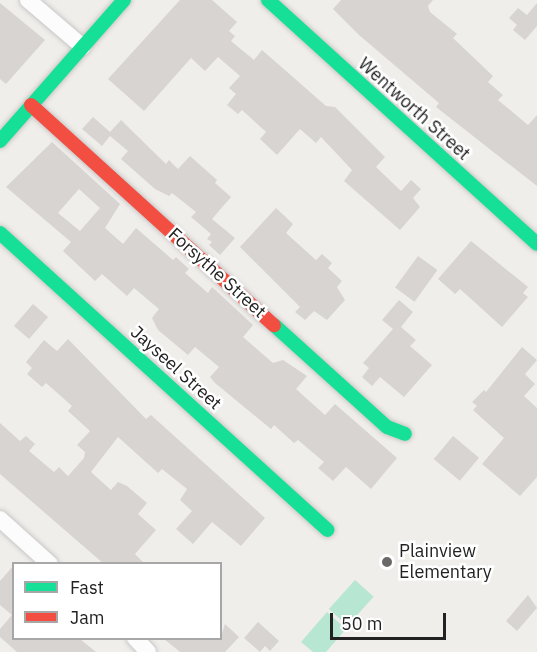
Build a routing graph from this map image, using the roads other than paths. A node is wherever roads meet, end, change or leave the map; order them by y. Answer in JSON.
{"nodes":[{"id":1,"x":28,"y":0,"type":"edge"},
{"id":2,"x":124,"y":0,"type":"edge"},
{"id":3,"x":268,"y":0,"type":"edge"},
{"id":4,"x":83,"y":47,"type":"junction"},
{"id":5,"x":31,"y":105,"type":"junction"},
{"id":6,"x":0,"y":141,"type":"edge"},
{"id":7,"x":0,"y":233,"type":"edge"},
{"id":8,"x":537,"y":244,"type":"edge"},
{"id":9,"x":405,"y":434,"type":"dead end"},
{"id":10,"x":0,"y":519,"type":"edge"},
{"id":11,"x":327,"y":530,"type":"dead end"},
{"id":12,"x":48,"y":562,"type":"edge"},
{"id":13,"x":136,"y":640,"type":"edge"},
{"id":14,"x":148,"y":652,"type":"edge"}],
"edges":[{"from":1,"to":4,"type":"street"},
{"from":2,"to":4,"type":"street"},
{"from":3,"to":8,"type":"street","name":"Wentworth Street"},
{"from":4,"to":5,"type":"street"},
{"from":5,"to":6,"type":"street"},
{"from":5,"to":9,"type":"street","name":"Forsythe Street"},
{"from":7,"to":11,"type":"street","name":"Jayseel Street"},
{"from":10,"to":12,"type":"street"},
{"from":13,"to":14,"type":"street"}]}
